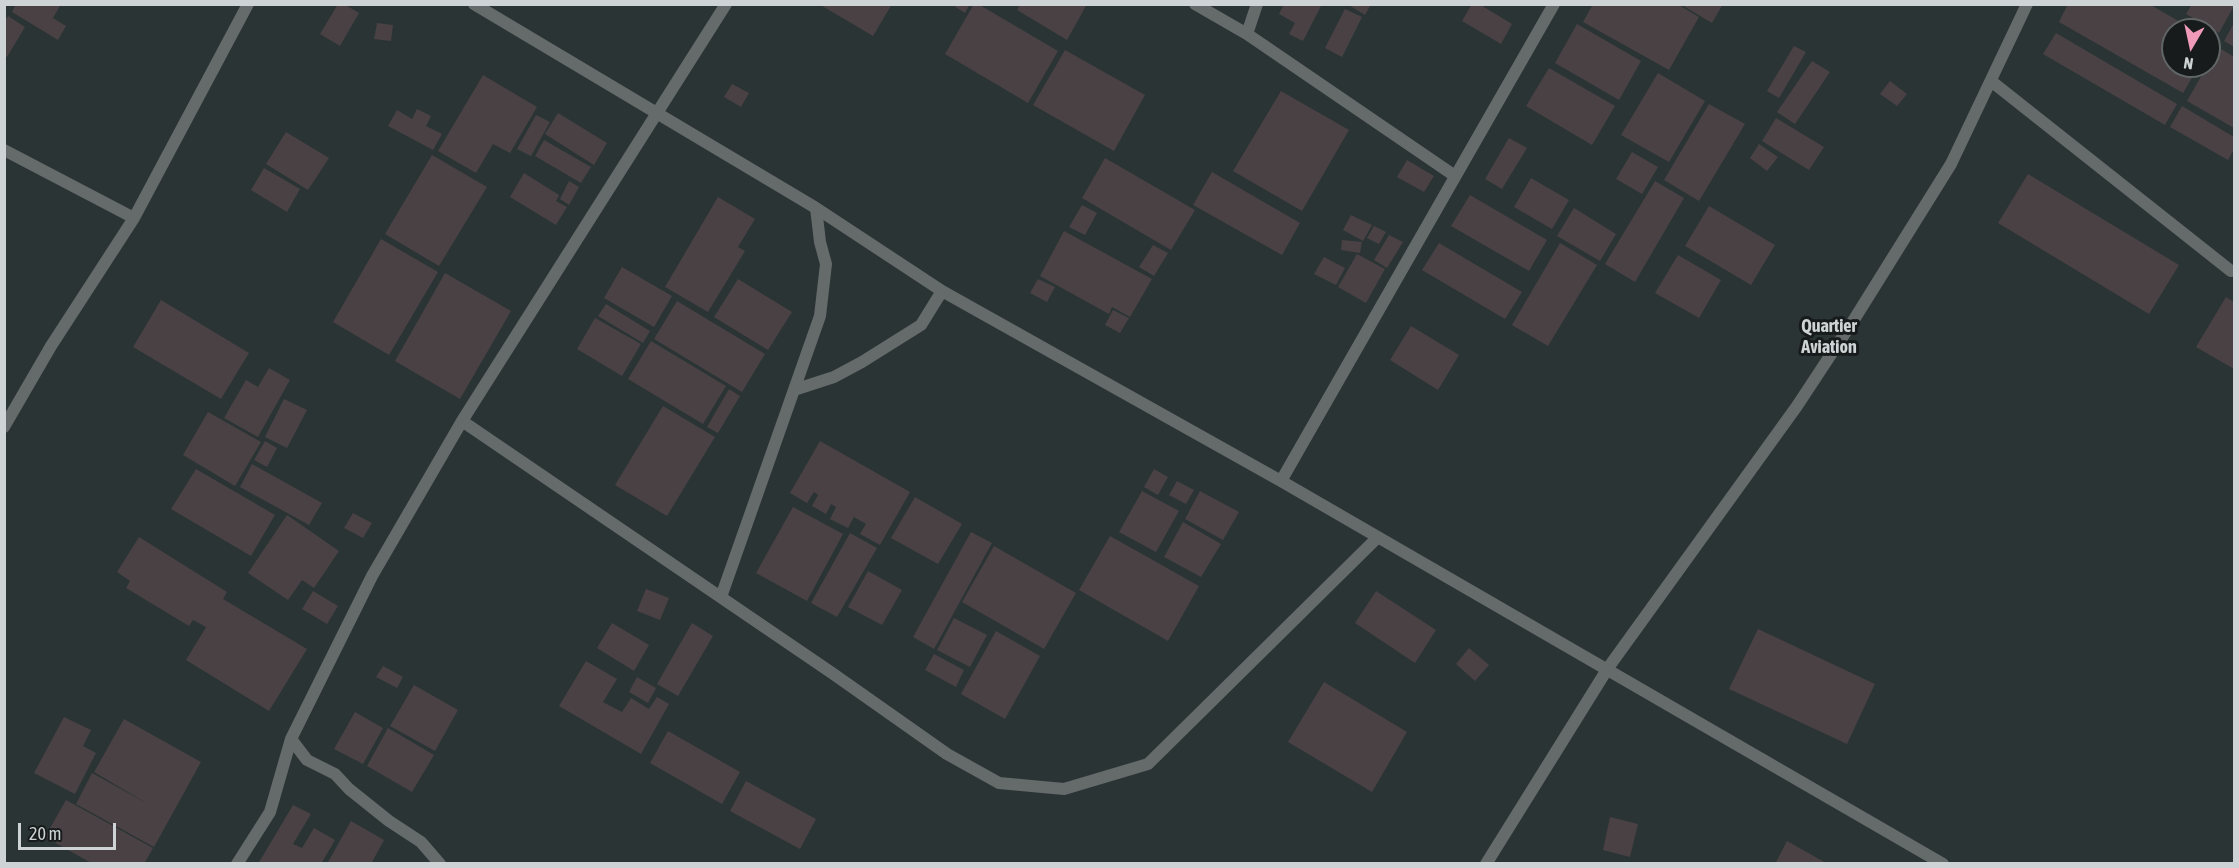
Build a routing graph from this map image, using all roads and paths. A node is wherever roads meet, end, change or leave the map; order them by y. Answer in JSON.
{"nodes":[{"id":1,"x":248,"y":4,"type":"edge"},
{"id":2,"x":474,"y":4,"type":"edge"},
{"id":3,"x":726,"y":4,"type":"edge"},
{"id":4,"x":1195,"y":4,"type":"edge"},
{"id":5,"x":1257,"y":4,"type":"edge"},
{"id":6,"x":1554,"y":4,"type":"edge"},
{"id":7,"x":2027,"y":4,"type":"edge"},
{"id":8,"x":1247,"y":34,"type":"junction"},
{"id":9,"x":1991,"y":81,"type":"junction"},
{"id":10,"x":656,"y":114,"type":"junction"},
{"id":11,"x":4,"y":150,"type":"edge"},
{"id":12,"x":1455,"y":176,"type":"junction"},
{"id":13,"x":816,"y":208,"type":"junction"},
{"id":14,"x":134,"y":218,"type":"junction"},
{"id":15,"x":2231,"y":271,"type":"dead end"},
{"id":16,"x":942,"y":291,"type":"junction"},
{"id":17,"x":794,"y":390,"type":"junction"},
{"id":18,"x":462,"y":421,"type":"junction"},
{"id":19,"x":4,"y":427,"type":"edge"},
{"id":20,"x":1281,"y":481,"type":"junction"},
{"id":21,"x":1378,"y":537,"type":"junction"},
{"id":22,"x":721,"y":597,"type":"junction"},
{"id":23,"x":1608,"y":668,"type":"junction"},
{"id":24,"x":291,"y":739,"type":"junction"},
{"id":25,"x":237,"y":864,"type":"edge"},
{"id":26,"x":440,"y":864,"type":"edge"},
{"id":27,"x":1486,"y":864,"type":"edge"},
{"id":28,"x":1943,"y":864,"type":"edge"}],
"edges":[{"from":1,"to":14,"type":"street"},
{"from":2,"to":10,"type":"street"},
{"from":3,"to":10,"type":"street"},
{"from":4,"to":8,"type":"street"},
{"from":5,"to":8,"type":"street"},
{"from":6,"to":12,"type":"street"},
{"from":7,"to":9,"type":"street"},
{"from":8,"to":12,"type":"street"},
{"from":9,"to":15,"type":"street"},
{"from":9,"to":23,"type":"street"},
{"from":10,"to":13,"type":"street"},
{"from":10,"to":18,"type":"street"},
{"from":11,"to":14,"type":"street"},
{"from":12,"to":20,"type":"street"},
{"from":13,"to":16,"type":"street"},
{"from":13,"to":17,"type":"street"},
{"from":14,"to":19,"type":"street"},
{"from":16,"to":17,"type":"street"},
{"from":16,"to":20,"type":"street"},
{"from":17,"to":22,"type":"street"},
{"from":18,"to":22,"type":"street"},
{"from":18,"to":24,"type":"street"},
{"from":20,"to":21,"type":"street"},
{"from":21,"to":22,"type":"street"},
{"from":21,"to":23,"type":"street"},
{"from":23,"to":27,"type":"street"},
{"from":23,"to":28,"type":"street"},
{"from":24,"to":25,"type":"street"},
{"from":24,"to":26,"type":"street"}]}
